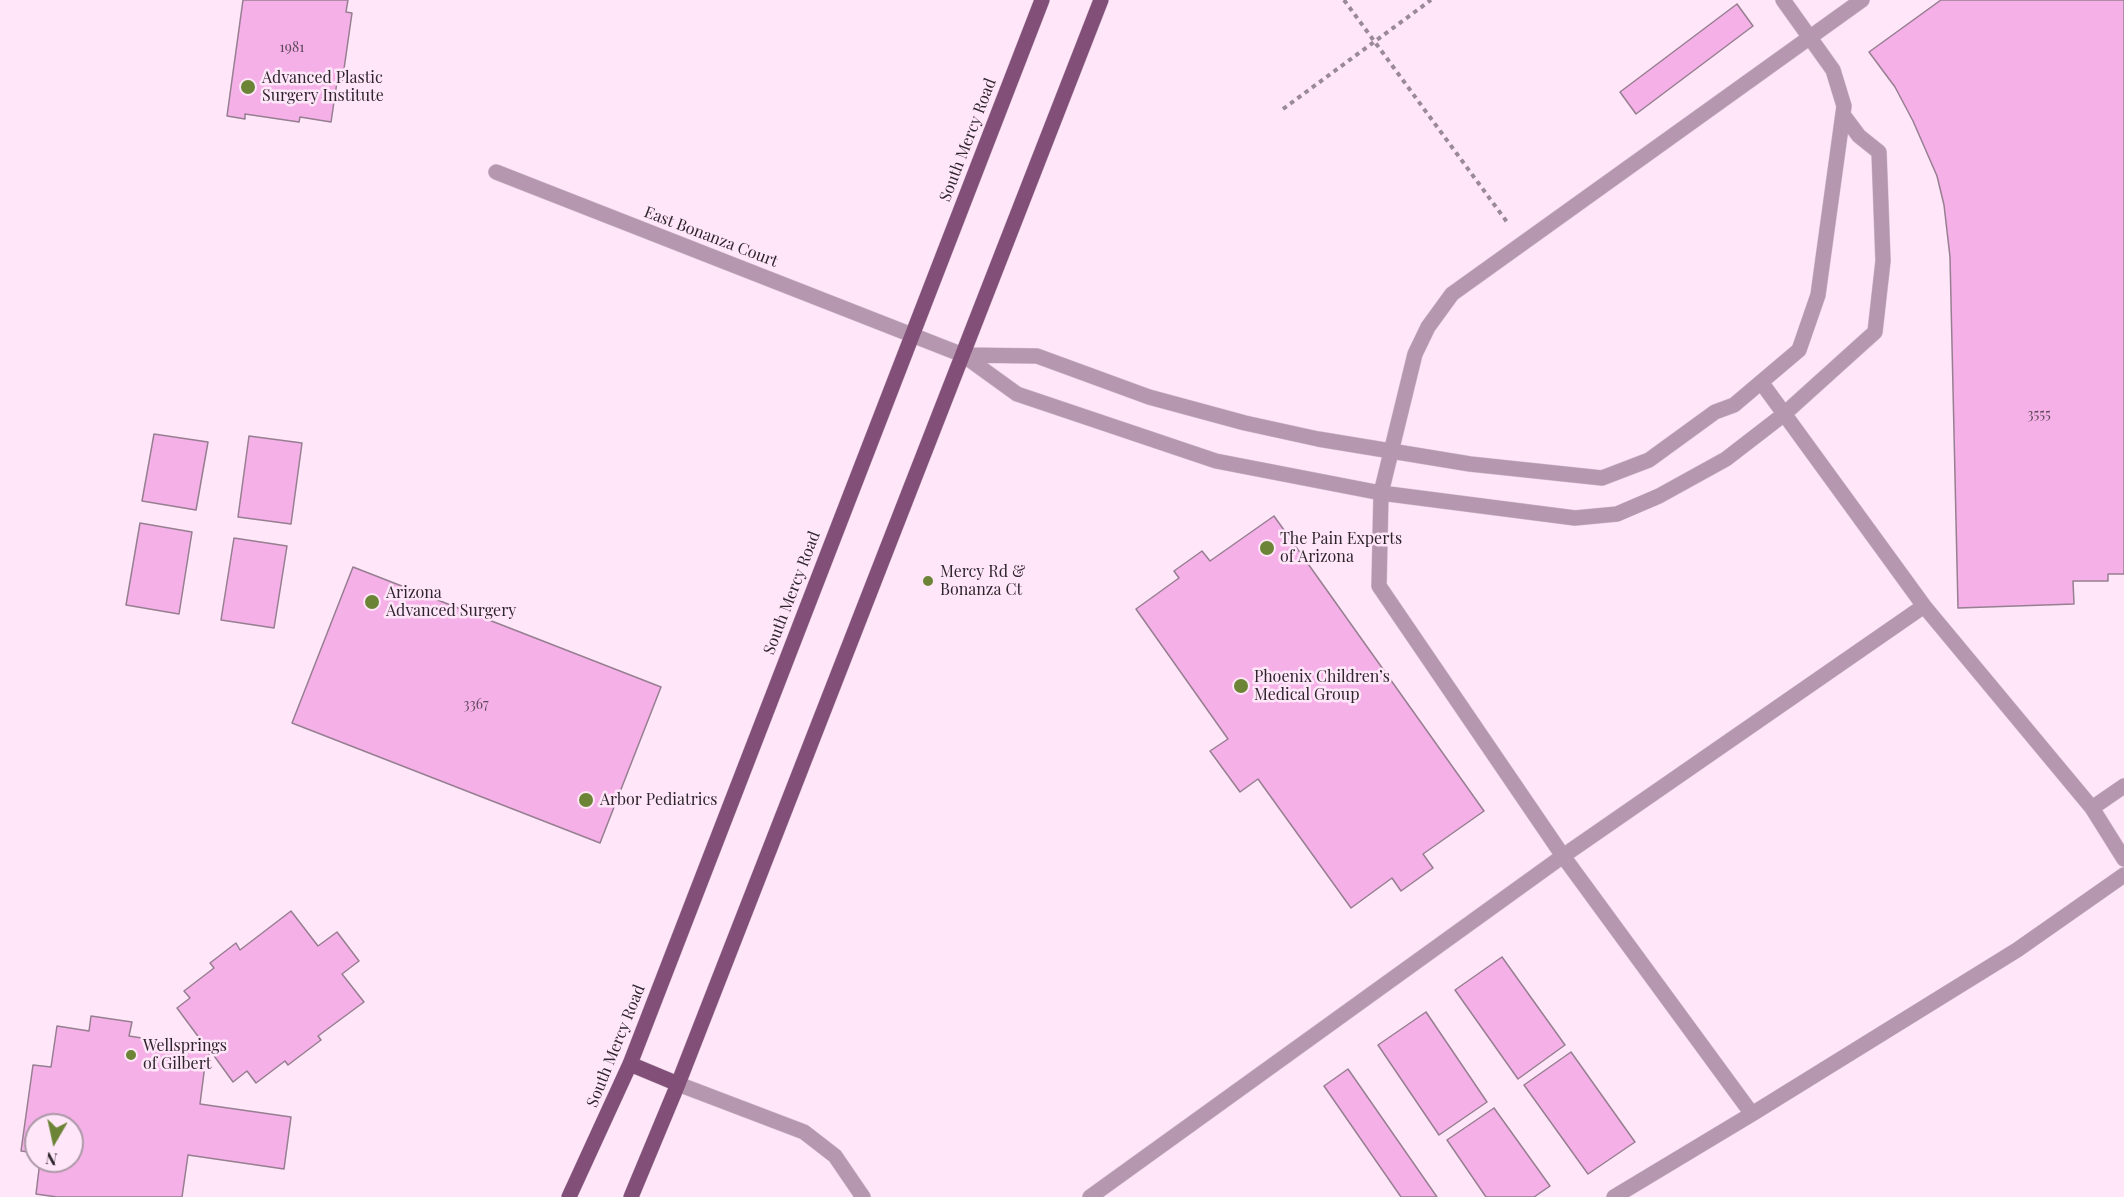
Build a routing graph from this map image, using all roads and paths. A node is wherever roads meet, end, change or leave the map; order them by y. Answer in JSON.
{"nodes":[{"id":1,"x":1042,"y":0,"type":"edge"},
{"id":2,"x":1101,"y":0,"type":"edge"},
{"id":3,"x":1344,"y":0,"type":"edge"},
{"id":4,"x":1431,"y":0,"type":"edge"},
{"id":5,"x":1783,"y":0,"type":"edge"},
{"id":6,"x":1862,"y":0,"type":"edge"},
{"id":7,"x":1811,"y":37,"type":"junction"},
{"id":8,"x":1374,"y":42,"type":"junction"},
{"id":9,"x":1283,"y":109,"type":"dead end"},
{"id":10,"x":1844,"y":116,"type":"junction"},
{"id":11,"x":496,"y":172,"type":"dead end"},
{"id":12,"x":1507,"y":222,"type":"dead end"},
{"id":13,"x":912,"y":335,"type":"junction"},
{"id":14,"x":963,"y":355,"type":"junction"},
{"id":15,"x":1761,"y":382,"type":"junction"},
{"id":16,"x":1783,"y":415,"type":"junction"},
{"id":17,"x":1390,"y":451,"type":"junction"},
{"id":18,"x":1381,"y":493,"type":"junction"},
{"id":19,"x":1924,"y":606,"type":"junction"},
{"id":20,"x":2124,"y":786,"type":"edge"},
{"id":21,"x":2092,"y":808,"type":"junction"},
{"id":22,"x":1563,"y":856,"type":"junction"},
{"id":23,"x":2124,"y":860,"type":"edge"},
{"id":24,"x":2124,"y":875,"type":"edge"},
{"id":25,"x":630,"y":1064,"type":"junction"},
{"id":26,"x":678,"y":1084,"type":"junction"},
{"id":27,"x":1752,"y":1114,"type":"junction"},
{"id":28,"x":569,"y":1197,"type":"edge"},
{"id":29,"x":631,"y":1197,"type":"edge"},
{"id":30,"x":863,"y":1197,"type":"edge"},
{"id":31,"x":1090,"y":1197,"type":"edge"},
{"id":32,"x":1614,"y":1197,"type":"edge"}],
"edges":[{"from":1,"to":13,"type":"main road","name":"South Mercy Road"},
{"from":2,"to":14,"type":"main road"},
{"from":3,"to":8,"type":"path"},
{"from":4,"to":8,"type":"path"},
{"from":5,"to":7,"type":"street"},
{"from":6,"to":7,"type":"street"},
{"from":7,"to":10,"type":"street"},
{"from":7,"to":17,"type":"street"},
{"from":8,"to":9,"type":"path"},
{"from":8,"to":12,"type":"path"},
{"from":10,"to":15,"type":"street"},
{"from":10,"to":16,"type":"street"},
{"from":11,"to":13,"type":"street","name":"East Bonanza Court"},
{"from":13,"to":14,"type":"street","name":"East Bonanza Court"},
{"from":13,"to":25,"type":"main road","name":"South Mercy Road"},
{"from":14,"to":17,"type":"street"},
{"from":14,"to":18,"type":"street"},
{"from":14,"to":26,"type":"main road"},
{"from":15,"to":16,"type":"street"},
{"from":15,"to":17,"type":"street"},
{"from":16,"to":18,"type":"street"},
{"from":16,"to":19,"type":"street"},
{"from":17,"to":18,"type":"street"},
{"from":18,"to":22,"type":"street"},
{"from":19,"to":21,"type":"street"},
{"from":19,"to":22,"type":"street"},
{"from":20,"to":21,"type":"street"},
{"from":21,"to":23,"type":"street"},
{"from":22,"to":27,"type":"street"},
{"from":22,"to":31,"type":"street"},
{"from":24,"to":27,"type":"street"},
{"from":25,"to":26,"type":"main road"},
{"from":25,"to":28,"type":"main road","name":"South Mercy Road"},
{"from":26,"to":29,"type":"main road"},
{"from":26,"to":30,"type":"street"},
{"from":27,"to":32,"type":"street"}]}
